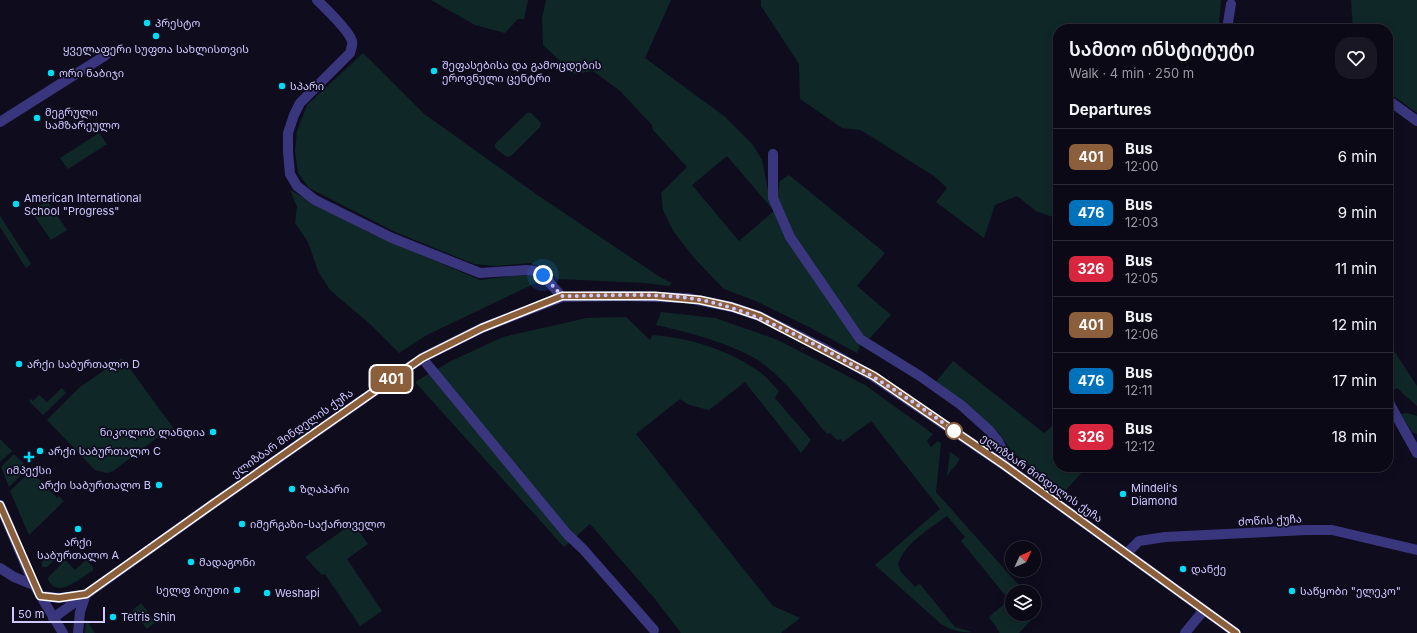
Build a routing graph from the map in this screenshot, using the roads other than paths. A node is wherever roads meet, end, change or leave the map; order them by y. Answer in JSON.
{"nodes":[{"id":1,"x":317,"y":0,"type":"edge"},
{"id":2,"x":1231,"y":4,"type":"dead end"},
{"id":3,"x":1228,"y":24,"type":"edge"},
{"id":4,"x":106,"y":55,"type":"dead end"},
{"id":5,"x":1393,"y":104,"type":"edge"},
{"id":6,"x":1417,"y":121,"type":"edge"},
{"id":7,"x":0,"y":122,"type":"edge"},
{"id":8,"x":773,"y":154,"type":"dead end"},
{"id":9,"x":562,"y":296,"type":"junction"},
{"id":10,"x":422,"y":358,"type":"junction"},
{"id":11,"x":1393,"y":410,"type":"edge"},
{"id":12,"x":1417,"y":453,"type":"edge"},
{"id":13,"x":1004,"y":465,"type":"junction"},
{"id":14,"x":0,"y":505,"type":"edge"},
{"id":15,"x":1417,"y":550,"type":"edge"},
{"id":16,"x":1127,"y":553,"type":"junction"},
{"id":17,"x":0,"y":568,"type":"edge"},
{"id":18,"x":34,"y":585,"type":"junction"},
{"id":19,"x":86,"y":594,"type":"junction"},
{"id":20,"x":40,"y":596,"type":"junction"},
{"id":21,"x":1204,"y":610,"type":"junction"},
{"id":22,"x":53,"y":618,"type":"junction"},
{"id":23,"x":654,"y":630,"type":"dead end"},
{"id":24,"x":63,"y":633,"type":"edge"},
{"id":25,"x":78,"y":633,"type":"edge"},
{"id":26,"x":1186,"y":633,"type":"edge"},
{"id":27,"x":1236,"y":633,"type":"edge"}],
"edges":[{"from":1,"to":9,"type":"street"},
{"from":2,"to":3,"type":"street"},
{"from":4,"to":7,"type":"street"},
{"from":5,"to":6,"type":"street"},
{"from":8,"to":13,"type":"street"},
{"from":9,"to":10,"type":"street","name":"ელიზბარ მინდელის ქუჩა"},
{"from":9,"to":13,"type":"street","name":"ელიზბარ მინდელის ქუჩა"},
{"from":10,"to":19,"type":"street","name":"ელიზბარ მინდელის ქუჩა"},
{"from":10,"to":23,"type":"street"},
{"from":11,"to":12,"type":"street"},
{"from":13,"to":16,"type":"street","name":"ელიზბარ მინდელის ქუჩა"},
{"from":14,"to":18,"type":"street"},
{"from":15,"to":16,"type":"street","name":"ძოწის ქუჩა"},
{"from":16,"to":21,"type":"street","name":"ელიზბარ მინდელის ქუჩა"},
{"from":17,"to":18,"type":"street"},
{"from":18,"to":20,"type":"street"},
{"from":19,"to":20,"type":"street","name":"ელიზბარ მინდელის ქუჩა"},
{"from":19,"to":22,"type":"street","name":"ელიზბარ მინდელის ქუჩა"},
{"from":19,"to":25,"type":"street"},
{"from":20,"to":22,"type":"street"},
{"from":21,"to":26,"type":"street"},
{"from":21,"to":27,"type":"street","name":"ელიზბარ მინდელის ქუჩა"},
{"from":22,"to":24,"type":"street"}]}
